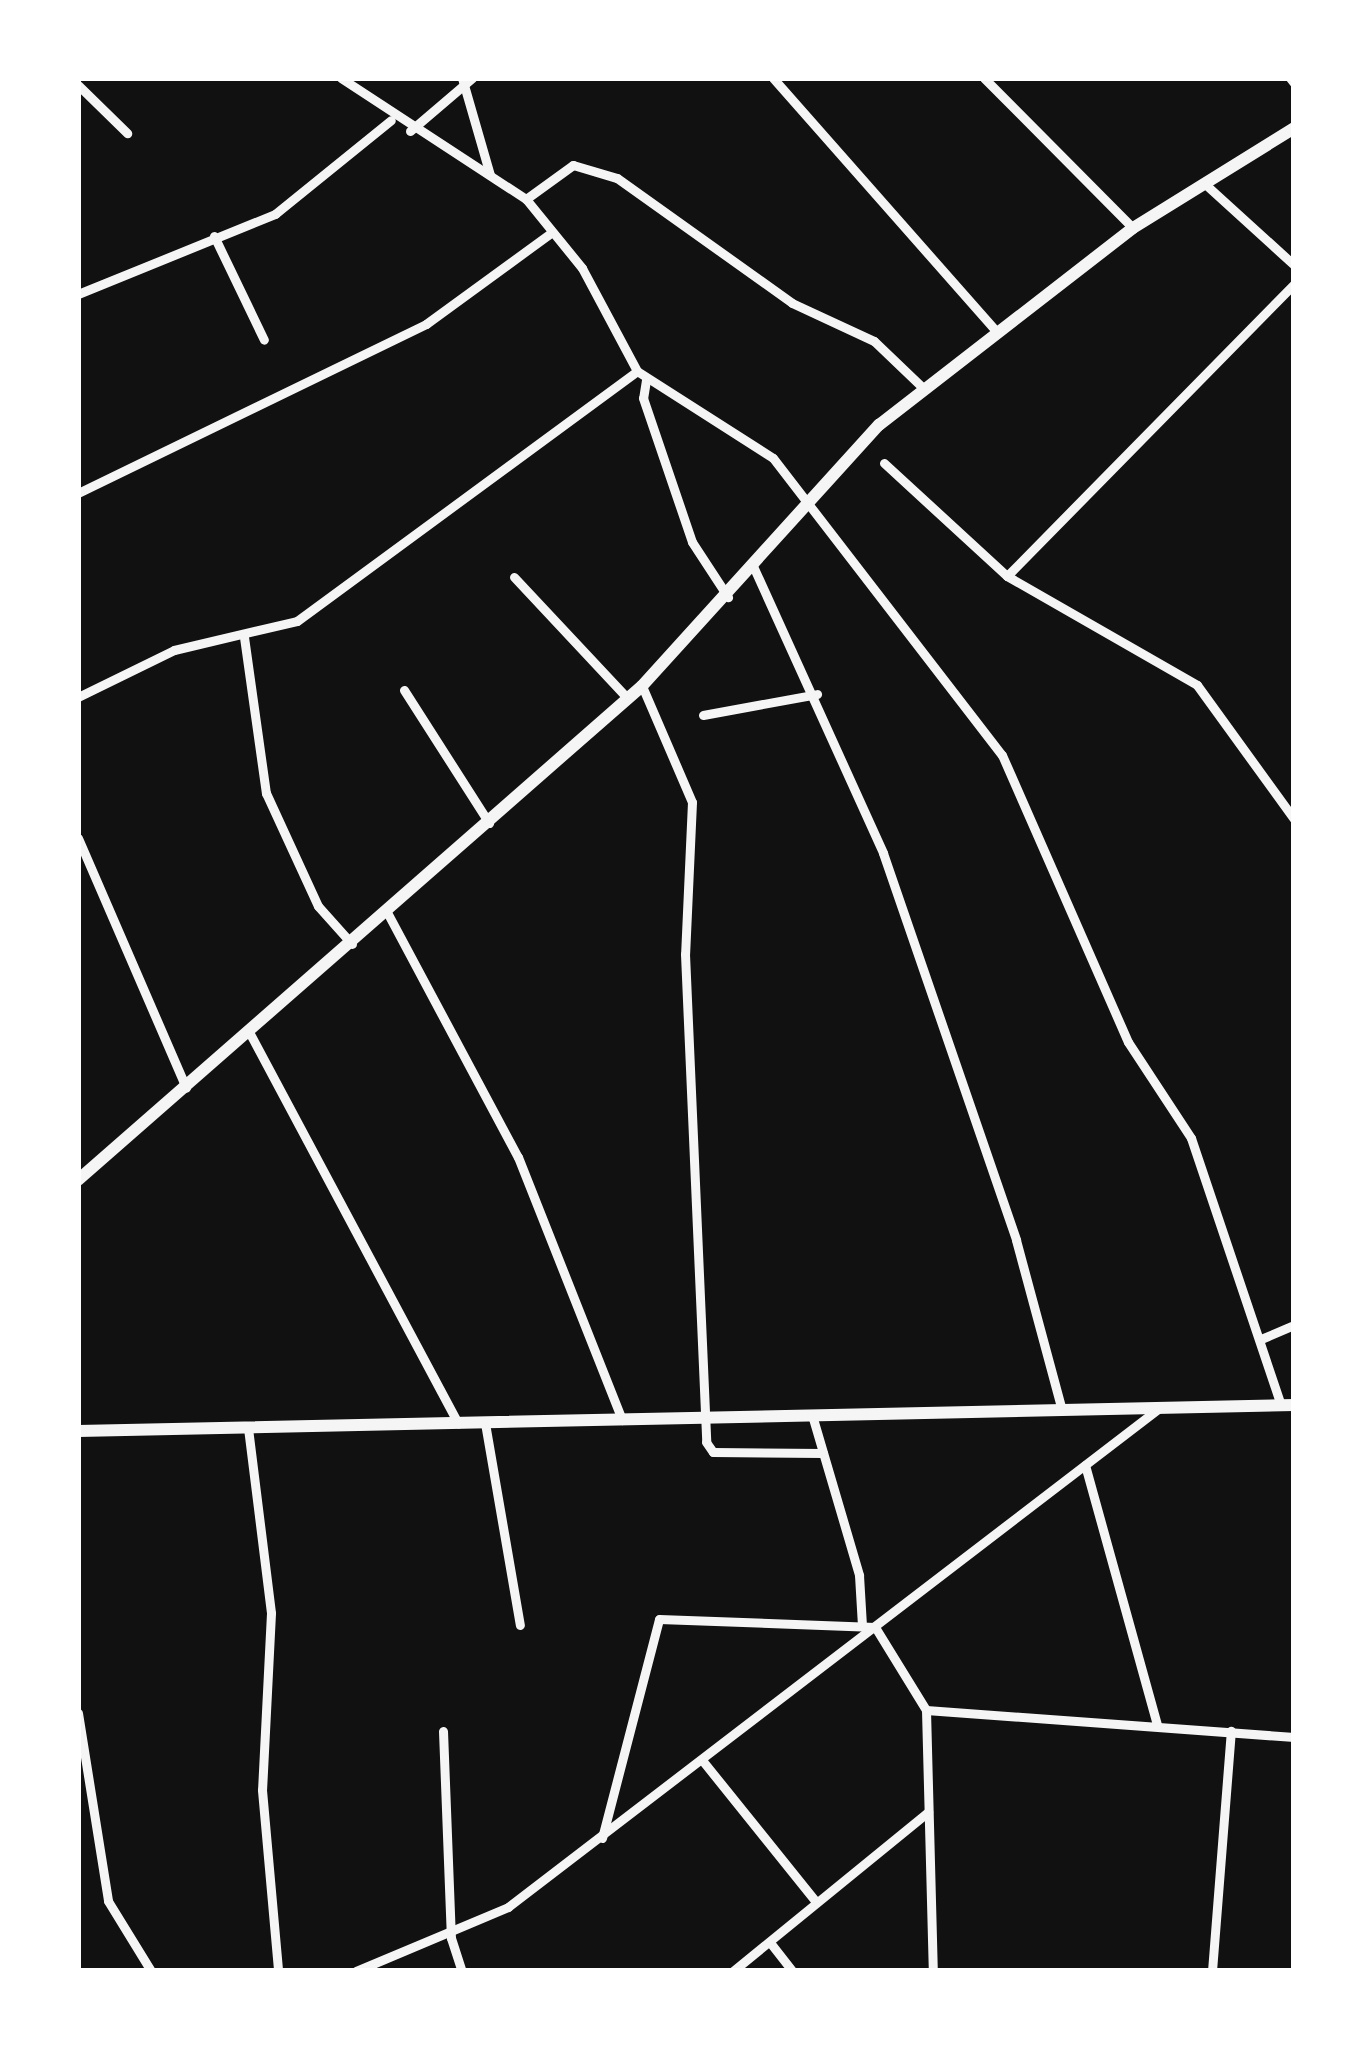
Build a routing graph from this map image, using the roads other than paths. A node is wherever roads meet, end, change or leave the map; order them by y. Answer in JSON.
{"nodes":[{"id":1,"x":341,"y":78,"type":"edge"},
{"id":2,"x":773,"y":78,"type":"edge"},
{"id":3,"x":985,"y":78,"type":"edge"},
{"id":4,"x":466,"y":81,"type":"edge"},
{"id":5,"x":78,"y":86,"type":"edge"},
{"id":6,"x":391,"y":120,"type":"junction"},
{"id":7,"x":1294,"y":128,"type":"edge"},
{"id":8,"x":410,"y":130,"type":"junction"},
{"id":9,"x":128,"y":134,"type":"dead end"},
{"id":10,"x":490,"y":175,"type":"junction"},
{"id":11,"x":1205,"y":184,"type":"junction"},
{"id":12,"x":526,"y":199,"type":"junction"},
{"id":13,"x":1133,"y":228,"type":"junction"},
{"id":14,"x":552,"y":232,"type":"junction"},
{"id":15,"x":214,"y":236,"type":"junction"},
{"id":16,"x":1294,"y":265,"type":"edge"},
{"id":17,"x":1294,"y":284,"type":"edge"},
{"id":18,"x":78,"y":294,"type":"edge"},
{"id":19,"x":994,"y":329,"type":"junction"},
{"id":20,"x":264,"y":340,"type":"dead end"},
{"id":21,"x":637,"y":370,"type":"junction"},
{"id":22,"x":646,"y":380,"type":"junction"},
{"id":23,"x":923,"y":388,"type":"junction"},
{"id":24,"x":884,"y":464,"type":"dead end"},
{"id":25,"x":78,"y":494,"type":"edge"},
{"id":26,"x":809,"y":507,"type":"junction"},
{"id":27,"x":753,"y":566,"type":"junction"},
{"id":28,"x":1007,"y":576,"type":"junction"},
{"id":29,"x":514,"y":577,"type":"dead end"},
{"id":30,"x":728,"y":597,"type":"junction"},
{"id":31,"x":244,"y":637,"type":"junction"},
{"id":32,"x":643,"y":686,"type":"junction"},
{"id":33,"x":404,"y":690,"type":"dead end"},
{"id":34,"x":817,"y":694,"type":"junction"},
{"id":35,"x":78,"y":698,"type":"edge"},
{"id":36,"x":628,"y":699,"type":"junction"},
{"id":37,"x":703,"y":715,"type":"dead end"},
{"id":38,"x":1294,"y":819,"type":"edge"},
{"id":39,"x":489,"y":823,"type":"junction"},
{"id":40,"x":78,"y":838,"type":"edge"},
{"id":41,"x":388,"y":914,"type":"junction"},
{"id":42,"x":352,"y":944,"type":"junction"},
{"id":43,"x":248,"y":1030,"type":"junction"},
{"id":44,"x":186,"y":1088,"type":"junction"},
{"id":45,"x":78,"y":1180,"type":"edge"},
{"id":46,"x":1294,"y":1325,"type":"edge"},
{"id":47,"x":1262,"y":1339,"type":"junction"},
{"id":48,"x":1287,"y":1405,"type":"edge"},
{"id":49,"x":1162,"y":1406,"type":"junction"},
{"id":50,"x":1061,"y":1407,"type":"junction"},
{"id":51,"x":812,"y":1415,"type":"junction"},
{"id":52,"x":706,"y":1419,"type":"junction"},
{"id":53,"x":622,"y":1420,"type":"junction"},
{"id":54,"x":458,"y":1423,"type":"junction"},
{"id":55,"x":485,"y":1423,"type":"junction"},
{"id":56,"x":248,"y":1428,"type":"junction"},
{"id":57,"x":78,"y":1431,"type":"edge"},
{"id":58,"x":823,"y":1453,"type":"junction"},
{"id":59,"x":1085,"y":1465,"type":"junction"},
{"id":60,"x":520,"y":1625,"type":"dead end"},
{"id":61,"x":862,"y":1626,"type":"junction"},
{"id":62,"x":875,"y":1627,"type":"junction"},
{"id":63,"x":926,"y":1710,"type":"junction"},
{"id":64,"x":78,"y":1713,"type":"edge"},
{"id":65,"x":1157,"y":1724,"type":"junction"},
{"id":66,"x":443,"y":1731,"type":"dead end"},
{"id":67,"x":1231,"y":1731,"type":"junction"},
{"id":68,"x":1294,"y":1737,"type":"edge"},
{"id":69,"x":702,"y":1760,"type":"junction"},
{"id":70,"x":928,"y":1811,"type":"junction"},
{"id":71,"x":602,"y":1838,"type":"junction"},
{"id":72,"x":816,"y":1902,"type":"junction"},
{"id":73,"x":451,"y":1938,"type":"junction"},
{"id":74,"x":772,"y":1945,"type":"junction"},
{"id":75,"x":151,"y":1971,"type":"edge"},
{"id":76,"x":278,"y":1971,"type":"edge"},
{"id":77,"x":356,"y":1971,"type":"edge"},
{"id":78,"x":462,"y":1971,"type":"edge"},
{"id":79,"x":733,"y":1971,"type":"edge"},
{"id":80,"x":792,"y":1971,"type":"edge"},
{"id":81,"x":933,"y":1971,"type":"edge"},
{"id":82,"x":1212,"y":1971,"type":"edge"}],
"edges":[{"from":1,"to":6,"type":"street"},
{"from":2,"to":19,"type":"street"},
{"from":3,"to":13,"type":"street"},
{"from":4,"to":8,"type":"street"},
{"from":4,"to":10,"type":"street"},
{"from":5,"to":9,"type":"street"},
{"from":6,"to":8,"type":"street"},
{"from":6,"to":15,"type":"street"},
{"from":7,"to":11,"type":"street"},
{"from":8,"to":10,"type":"street"},
{"from":10,"to":12,"type":"street"},
{"from":11,"to":13,"type":"street"},
{"from":11,"to":16,"type":"street"},
{"from":12,"to":14,"type":"street"},
{"from":12,"to":23,"type":"street"},
{"from":13,"to":19,"type":"street"},
{"from":14,"to":21,"type":"street"},
{"from":14,"to":25,"type":"street"},
{"from":15,"to":18,"type":"street"},
{"from":15,"to":20,"type":"street"},
{"from":17,"to":28,"type":"street"},
{"from":19,"to":23,"type":"street"},
{"from":21,"to":22,"type":"street"},
{"from":21,"to":31,"type":"street"},
{"from":22,"to":26,"type":"street"},
{"from":22,"to":30,"type":"street"},
{"from":23,"to":26,"type":"street"},
{"from":24,"to":28,"type":"street"},
{"from":26,"to":27,"type":"street"},
{"from":26,"to":47,"type":"street"},
{"from":27,"to":30,"type":"street"},
{"from":27,"to":34,"type":"street"},
{"from":28,"to":38,"type":"street"},
{"from":29,"to":36,"type":"street"},
{"from":30,"to":32,"type":"street"},
{"from":31,"to":35,"type":"street"},
{"from":31,"to":42,"type":"street"},
{"from":32,"to":36,"type":"street"},
{"from":32,"to":52,"type":"street"},
{"from":33,"to":39,"type":"street"},
{"from":34,"to":37,"type":"street"},
{"from":34,"to":50,"type":"street"},
{"from":36,"to":39,"type":"street"},
{"from":39,"to":41,"type":"street"},
{"from":40,"to":44,"type":"street"},
{"from":41,"to":42,"type":"street"},
{"from":41,"to":53,"type":"street"},
{"from":42,"to":43,"type":"street"},
{"from":43,"to":44,"type":"street"},
{"from":43,"to":54,"type":"street"},
{"from":44,"to":45,"type":"street"},
{"from":46,"to":47,"type":"street"},
{"from":47,"to":48,"type":"street"},
{"from":48,"to":49,"type":"street"},
{"from":49,"to":50,"type":"street"},
{"from":49,"to":59,"type":"street"},
{"from":50,"to":51,"type":"street"},
{"from":51,"to":52,"type":"street"},
{"from":51,"to":58,"type":"street"},
{"from":52,"to":53,"type":"street"},
{"from":52,"to":58,"type":"street"},
{"from":53,"to":55,"type":"street"},
{"from":54,"to":55,"type":"street"},
{"from":54,"to":56,"type":"street"},
{"from":55,"to":60,"type":"street"},
{"from":56,"to":57,"type":"street"},
{"from":56,"to":76,"type":"street"},
{"from":58,"to":61,"type":"street"},
{"from":59,"to":62,"type":"street"},
{"from":59,"to":65,"type":"street"},
{"from":61,"to":62,"type":"street"},
{"from":61,"to":71,"type":"street"},
{"from":62,"to":63,"type":"street"},
{"from":62,"to":69,"type":"street"},
{"from":63,"to":65,"type":"street"},
{"from":63,"to":70,"type":"street"},
{"from":64,"to":75,"type":"street"},
{"from":65,"to":67,"type":"street"},
{"from":66,"to":73,"type":"street"},
{"from":67,"to":68,"type":"street"},
{"from":67,"to":82,"type":"street"},
{"from":69,"to":71,"type":"street"},
{"from":69,"to":72,"type":"street"},
{"from":70,"to":72,"type":"street"},
{"from":70,"to":81,"type":"street"},
{"from":71,"to":73,"type":"street"},
{"from":72,"to":74,"type":"street"},
{"from":73,"to":77,"type":"street"},
{"from":73,"to":78,"type":"street"},
{"from":74,"to":79,"type":"street"},
{"from":74,"to":80,"type":"street"}]}
